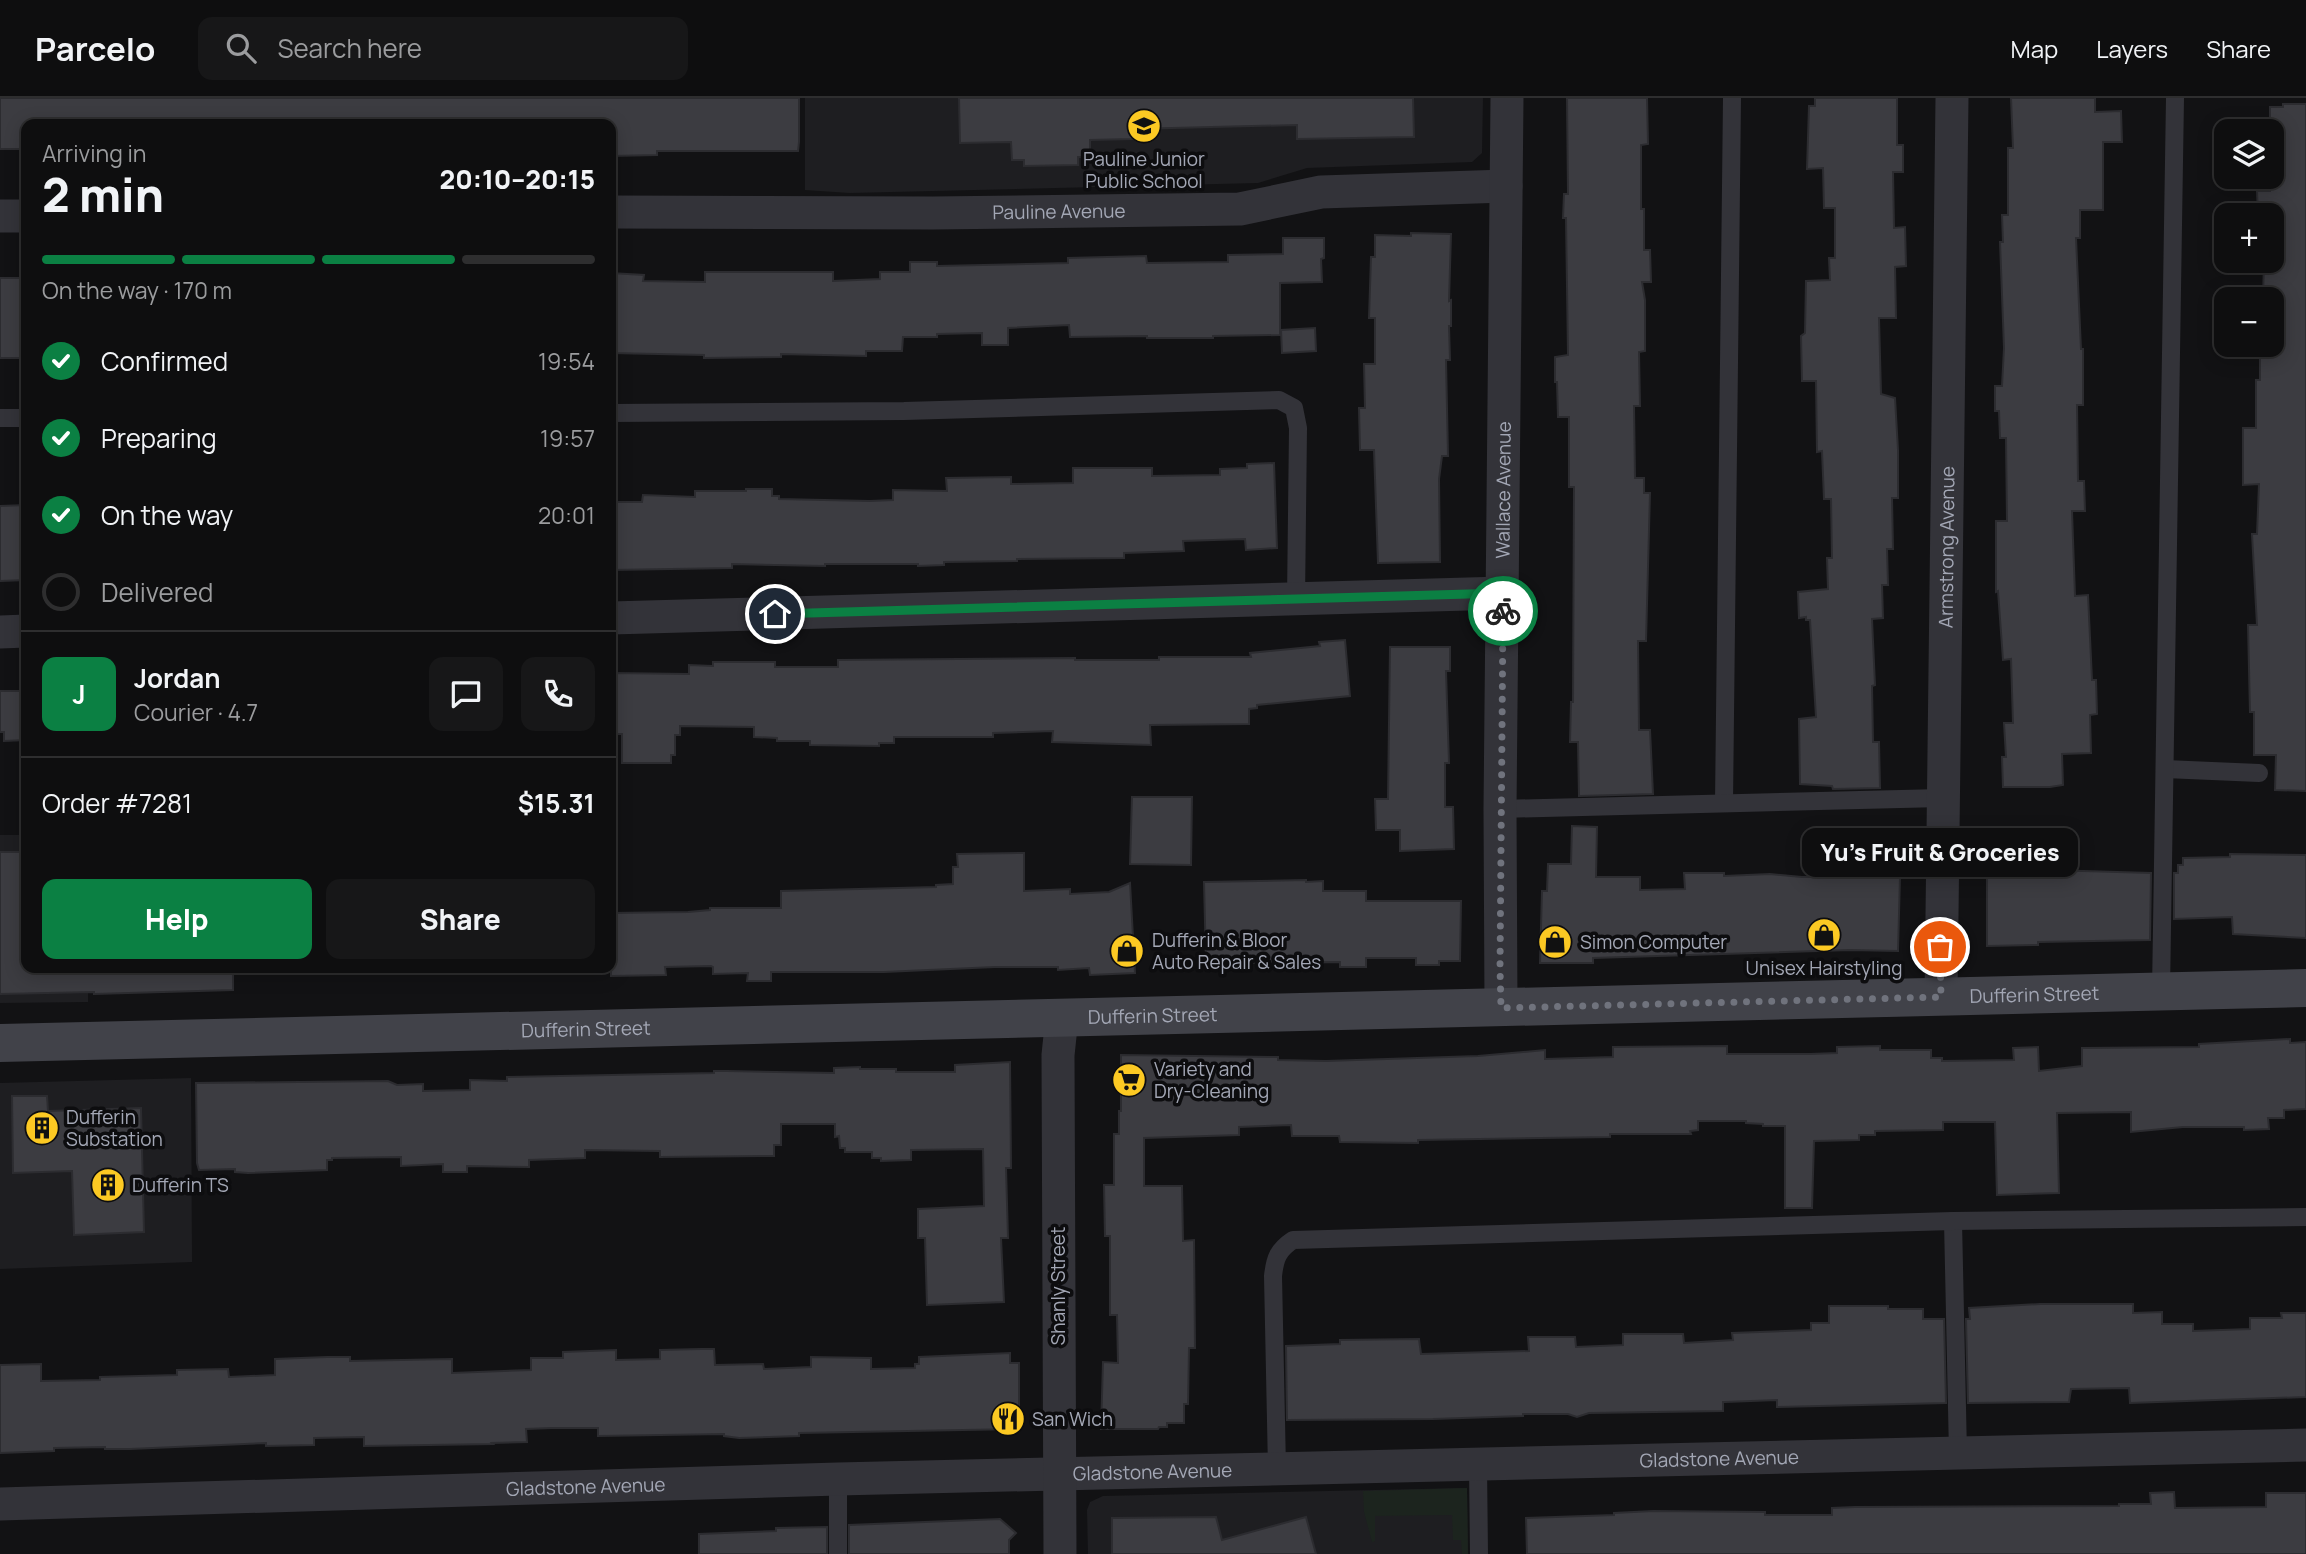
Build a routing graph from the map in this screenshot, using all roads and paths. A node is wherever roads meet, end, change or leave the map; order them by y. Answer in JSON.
{"nodes":[{"id":1,"x":1507,"y":98,"type":"edge"},
{"id":2,"x":1732,"y":98,"type":"edge"},
{"id":3,"x":1952,"y":98,"type":"edge"},
{"id":4,"x":2175,"y":98,"type":"edge"},
{"id":5,"x":1506,"y":186,"type":"junction"},
{"id":6,"x":616,"y":212,"type":"edge"},
{"id":7,"x":0,"y":216,"type":"edge"},
{"id":8,"x":21,"y":216,"type":"edge"},
{"id":9,"x":616,"y":413,"type":"edge"},
{"id":10,"x":0,"y":418,"type":"edge"},
{"id":11,"x":21,"y":418,"type":"edge"},
{"id":12,"x":1503,"y":593,"type":"junction"},
{"id":13,"x":1296,"y":600,"type":"junction"},
{"id":14,"x":616,"y":618,"type":"edge"},
{"id":15,"x":21,"y":631,"type":"edge"},
{"id":16,"x":0,"y":632,"type":"edge"},
{"id":17,"x":2165,"y":769,"type":"junction"},
{"id":18,"x":2259,"y":773,"type":"dead end"},
{"id":19,"x":1942,"y":798,"type":"junction"},
{"id":20,"x":1724,"y":803,"type":"junction"},
{"id":21,"x":1500,"y":809,"type":"junction"},
{"id":22,"x":2306,"y":988,"type":"edge"},
{"id":23,"x":2161,"y":991,"type":"junction"},
{"id":24,"x":1941,"y":997,"type":"junction"},
{"id":25,"x":1501,"y":1008,"type":"junction"},
{"id":26,"x":1062,"y":1017,"type":"junction"},
{"id":27,"x":0,"y":1043,"type":"edge"},
{"id":28,"x":2306,"y":1217,"type":"edge"},
{"id":29,"x":1953,"y":1221,"type":"junction"},
{"id":30,"x":2306,"y":1446,"type":"edge"},
{"id":31,"x":1958,"y":1454,"type":"junction"},
{"id":32,"x":1478,"y":1465,"type":"junction"},
{"id":33,"x":1277,"y":1469,"type":"junction"},
{"id":34,"x":1059,"y":1475,"type":"junction"},
{"id":35,"x":838,"y":1479,"type":"junction"},
{"id":36,"x":0,"y":1503,"type":"edge"},
{"id":37,"x":838,"y":1554,"type":"edge"},
{"id":38,"x":1060,"y":1554,"type":"edge"},
{"id":39,"x":1479,"y":1554,"type":"edge"}],
"edges":[{"from":1,"to":5,"type":"street","name":"Wallace Avenue"},
{"from":2,"to":20,"type":"lane"},
{"from":3,"to":19,"type":"street","name":"Armstrong Avenue"},
{"from":4,"to":17,"type":"lane"},
{"from":5,"to":6,"type":"street","name":"Pauline Avenue"},
{"from":5,"to":12,"type":"street","name":"Wallace Avenue"},
{"from":7,"to":8,"type":"street"},
{"from":9,"to":13,"type":"lane"},
{"from":10,"to":11,"type":"lane"},
{"from":12,"to":13,"type":"street"},
{"from":12,"to":21,"type":"street","name":"Wallace Avenue"},
{"from":13,"to":14,"type":"street"},
{"from":15,"to":16,"type":"street"},
{"from":17,"to":18,"type":"lane"},
{"from":17,"to":23,"type":"lane"},
{"from":19,"to":20,"type":"lane"},
{"from":19,"to":24,"type":"street","name":"Armstrong Avenue"},
{"from":20,"to":21,"type":"lane"},
{"from":21,"to":25,"type":"street","name":"Wallace Avenue"},
{"from":22,"to":23,"type":"main road","name":"Dufferin Street"},
{"from":23,"to":24,"type":"main road","name":"Dufferin Street"},
{"from":24,"to":25,"type":"main road","name":"Dufferin Street"},
{"from":25,"to":26,"type":"main road","name":"Dufferin Street"},
{"from":26,"to":27,"type":"main road","name":"Dufferin Street"},
{"from":26,"to":34,"type":"street","name":"Shanly Street"},
{"from":28,"to":29,"type":"lane"},
{"from":29,"to":31,"type":"lane"},
{"from":29,"to":33,"type":"lane"},
{"from":30,"to":31,"type":"street","name":"Gladstone Avenue"},
{"from":31,"to":32,"type":"street","name":"Gladstone Avenue"},
{"from":32,"to":33,"type":"street","name":"Gladstone Avenue"},
{"from":32,"to":39,"type":"lane"},
{"from":33,"to":34,"type":"street","name":"Gladstone Avenue"},
{"from":34,"to":35,"type":"street","name":"Gladstone Avenue"},
{"from":34,"to":38,"type":"street","name":"Shanly Street"},
{"from":35,"to":36,"type":"street","name":"Gladstone Avenue"},
{"from":35,"to":37,"type":"lane"}]}
